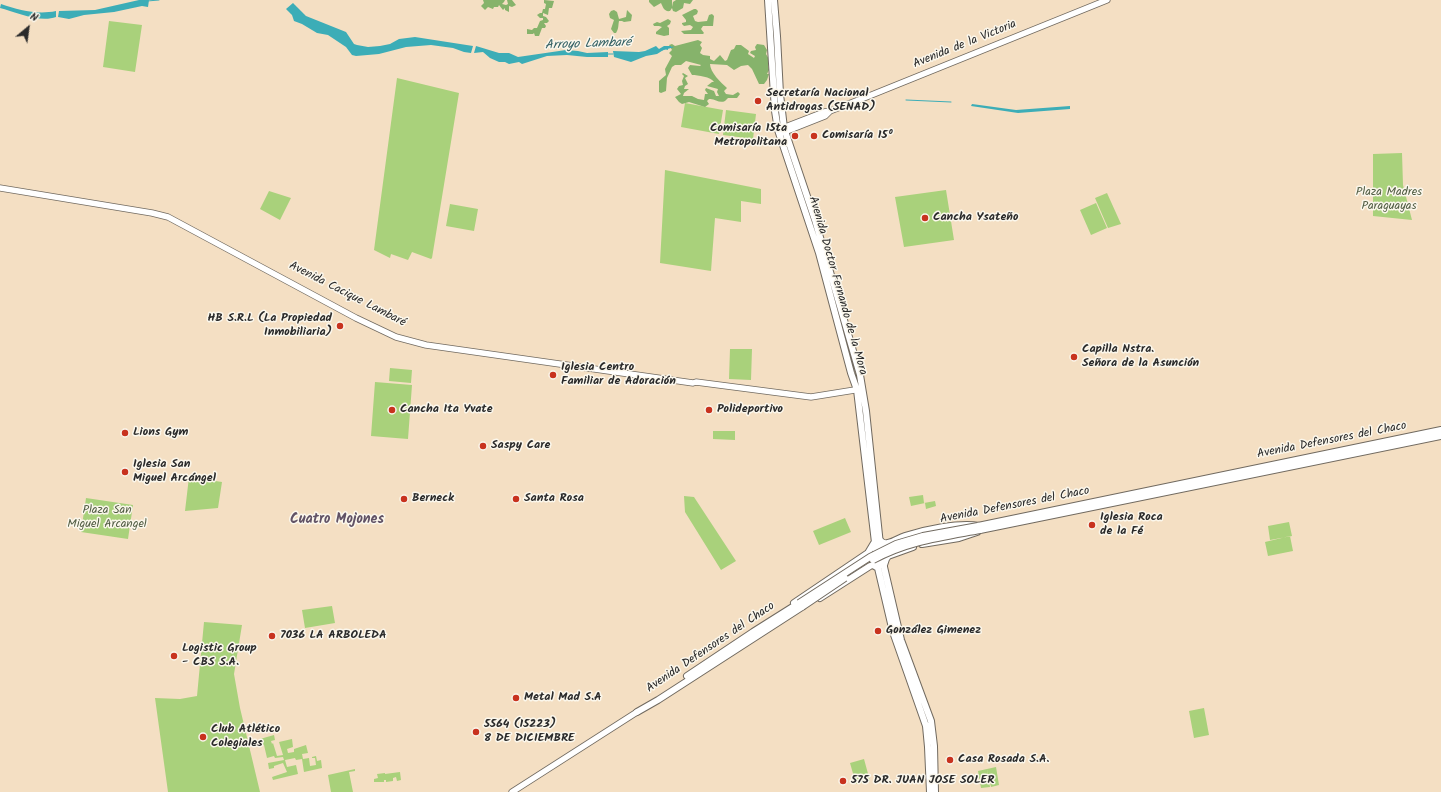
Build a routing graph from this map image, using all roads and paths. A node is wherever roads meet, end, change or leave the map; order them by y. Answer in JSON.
{"nodes":[{"id":1,"x":768,"y":0,"type":"edge"},
{"id":2,"x":774,"y":0,"type":"edge"},
{"id":3,"x":1107,"y":0,"type":"edge"},
{"id":4,"x":782,"y":131,"type":"junction"},
{"id":5,"x":0,"y":184,"type":"edge"},
{"id":6,"x":0,"y":188,"type":"edge"},
{"id":7,"x":285,"y":278,"type":"junction"},
{"id":8,"x":859,"y":390,"type":"junction"},
{"id":9,"x":1441,"y":430,"type":"edge"},
{"id":10,"x":1441,"y":436,"type":"edge"},
{"id":11,"x":1376,"y":446,"type":"junction"},
{"id":12,"x":979,"y":528,"type":"junction"},
{"id":13,"x":877,"y":541,"type":"junction"},
{"id":14,"x":891,"y":542,"type":"junction"},
{"id":15,"x":896,"y":553,"type":"junction"},
{"id":16,"x":863,"y":557,"type":"junction"},
{"id":17,"x":870,"y":566,"type":"junction"},
{"id":18,"x":881,"y":567,"type":"junction"},
{"id":19,"x":800,"y":605,"type":"junction"},
{"id":20,"x":788,"y":609,"type":"junction"},
{"id":21,"x":794,"y":612,"type":"junction"},
{"id":22,"x":637,"y":712,"type":"junction"},
{"id":23,"x":512,"y":792,"type":"edge"},
{"id":24,"x":930,"y":792,"type":"edge"},
{"id":25,"x":935,"y":792,"type":"edge"}],
"edges":[{"from":1,"to":4,"type":"highway","name":"Avenida Doctor Fernando de la Mora"},
{"from":2,"to":4,"type":"highway","name":"Avenida Doctor Fernando de la Mora"},
{"from":3,"to":4,"type":"main road","name":"Avenida de la Victoria"},
{"from":4,"to":8,"type":"highway","name":"Avenida Doctor Fernando de la Mora"},
{"from":5,"to":7,"type":"main road","name":"Avenida Cacique Lambaré"},
{"from":6,"to":7,"type":"main road","name":"Avenida Cacique Lambaré"},
{"from":7,"to":8,"type":"main road","name":"Avenida Cacique Lambaré"},
{"from":8,"to":13,"type":"highway","name":"Avenida Doctor Fernando de la Mora"},
{"from":9,"to":11,"type":"highway","name":"Avenida Defensores del Chaco"},
{"from":10,"to":11,"type":"highway","name":"Avenida Defensores del Chaco"},
{"from":11,"to":12,"type":"highway","name":"Avenida Defensores del Chaco"},
{"from":12,"to":14,"type":"highway"},
{"from":12,"to":15,"type":"highway"},
{"from":12,"to":19,"type":"highway","name":"Avenida Defensores del Chaco","bridge":true},
{"from":13,"to":14,"type":"highway"},
{"from":13,"to":16,"type":"highway"},
{"from":13,"to":18,"type":"highway","name":"Avenida Doctor Fernando de la Mora"},
{"from":14,"to":15,"type":"highway"},
{"from":15,"to":18,"type":"highway"},
{"from":16,"to":17,"type":"highway"},
{"from":16,"to":20,"type":"highway"},
{"from":17,"to":18,"type":"highway"},
{"from":17,"to":21,"type":"highway"},
{"from":18,"to":24,"type":"highway"},
{"from":18,"to":25,"type":"highway"},
{"from":19,"to":20,"type":"highway","name":"Avenida Defensores del Chaco"},
{"from":19,"to":21,"type":"highway","name":"Avenida Defensores del Chaco"},
{"from":20,"to":22,"type":"highway","name":"Avenida Defensores del Chaco"},
{"from":21,"to":22,"type":"highway","name":"Avenida Defensores del Chaco"},
{"from":22,"to":23,"type":"main road","name":"Avenida Defensores del Chaco"}]}
